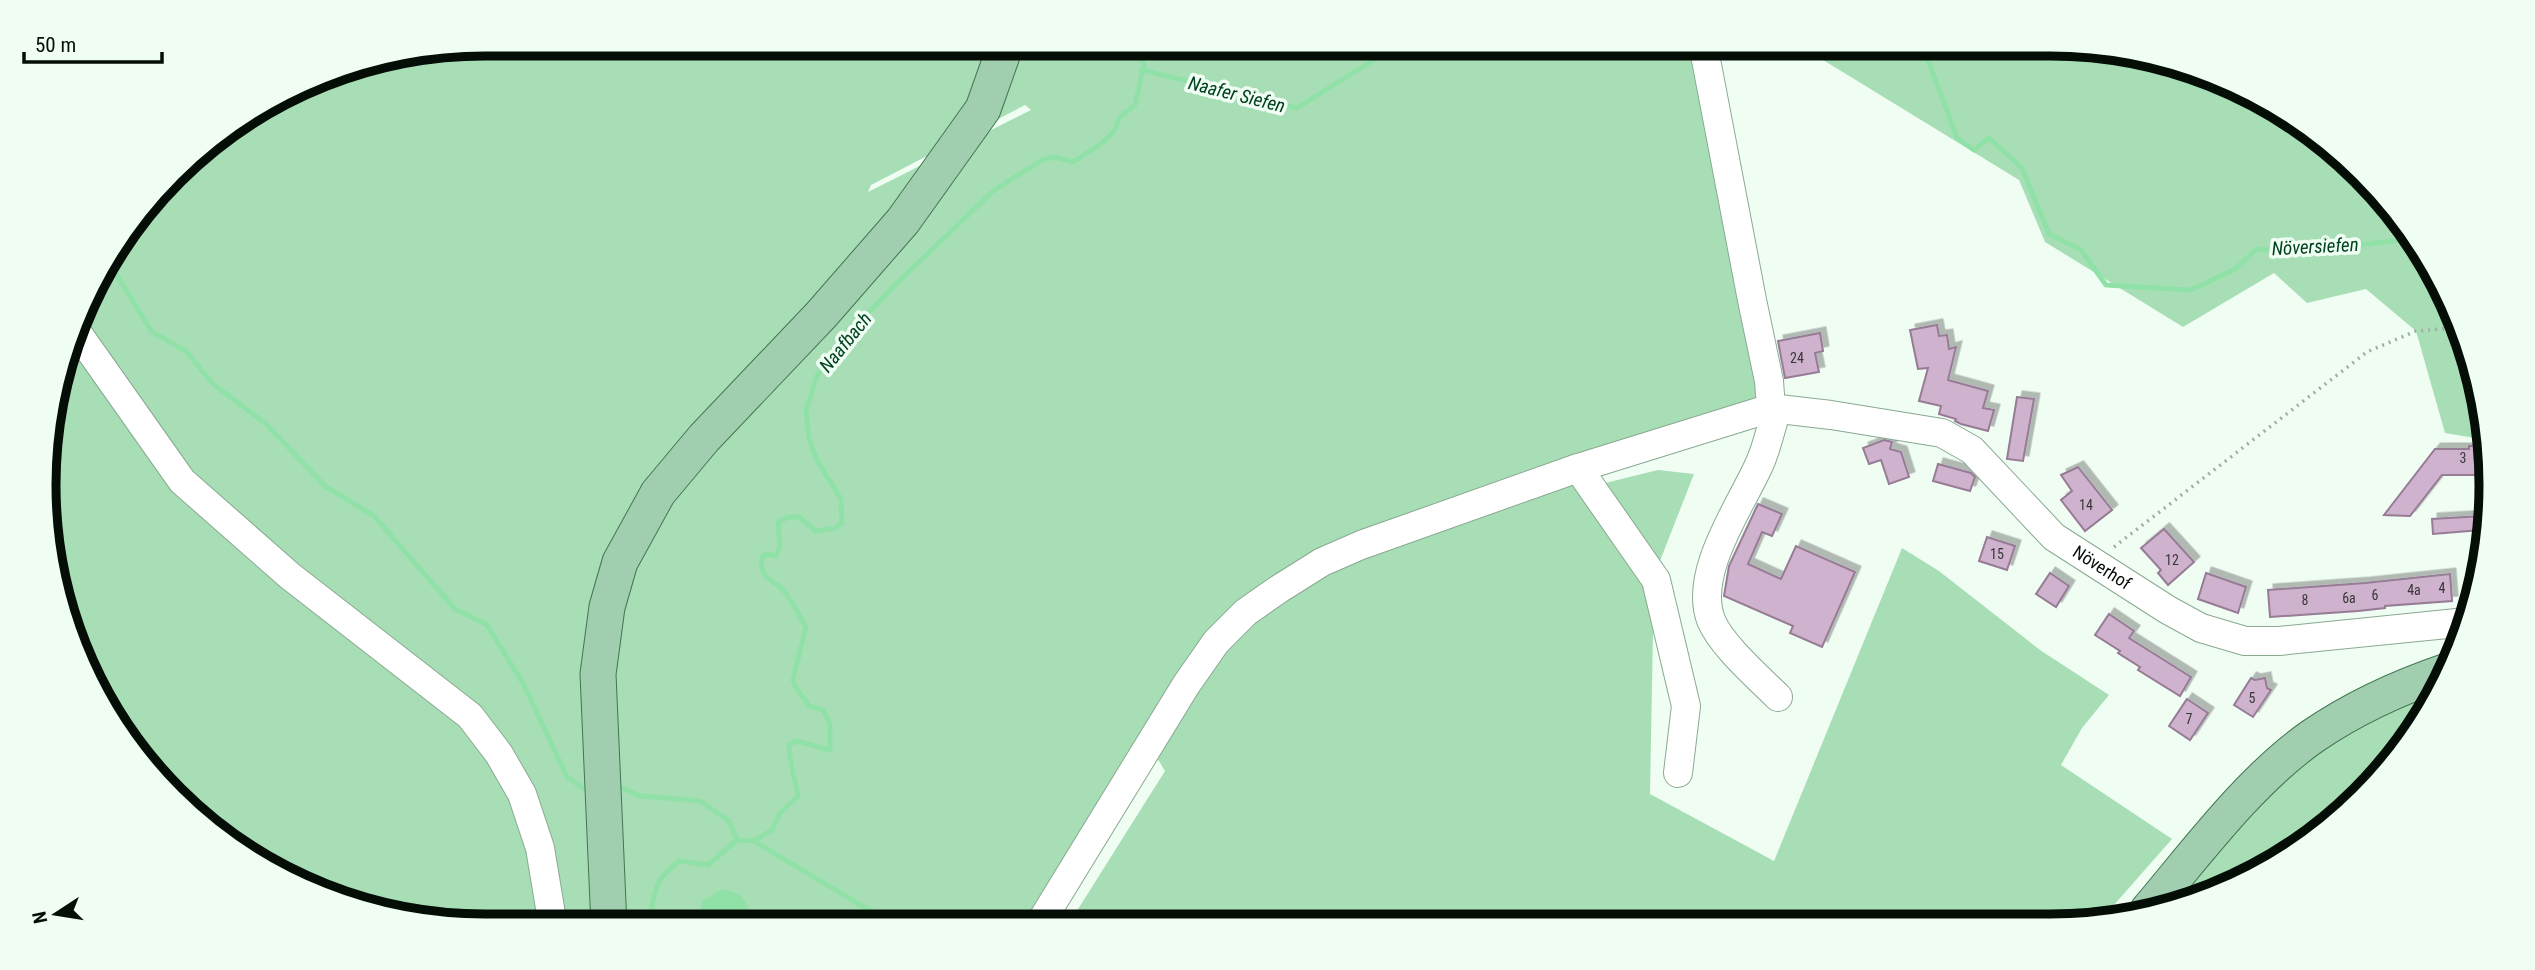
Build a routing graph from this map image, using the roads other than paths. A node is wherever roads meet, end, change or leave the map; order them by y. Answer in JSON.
{"nodes":[{"id":1,"x":1002,"y":56,"type":"edge"},
{"id":2,"x":1705,"y":56,"type":"edge"},
{"id":3,"x":82,"y":339,"type":"edge"},
{"id":4,"x":1774,"y":409,"type":"junction"},
{"id":5,"x":1578,"y":468,"type":"junction"},
{"id":6,"x":2456,"y":623,"type":"edge"},
{"id":7,"x":2435,"y":675,"type":"edge"},
{"id":8,"x":1778,"y":697,"type":"dead end"},
{"id":9,"x":1678,"y":773,"type":"dead end"},
{"id":10,"x":2156,"y":900,"type":"edge"},
{"id":11,"x":550,"y":914,"type":"edge"},
{"id":12,"x":608,"y":914,"type":"edge"},
{"id":13,"x":1046,"y":914,"type":"edge"}],
"edges":[{"from":1,"to":12,"type":"main road"},
{"from":2,"to":4,"type":"street"},
{"from":3,"to":11,"type":"street"},
{"from":4,"to":5,"type":"street"},
{"from":4,"to":6,"type":"street","name":"Növerhof"},
{"from":4,"to":8,"type":"street"},
{"from":5,"to":9,"type":"street"},
{"from":5,"to":13,"type":"street"},
{"from":7,"to":10,"type":"main road"}]}
